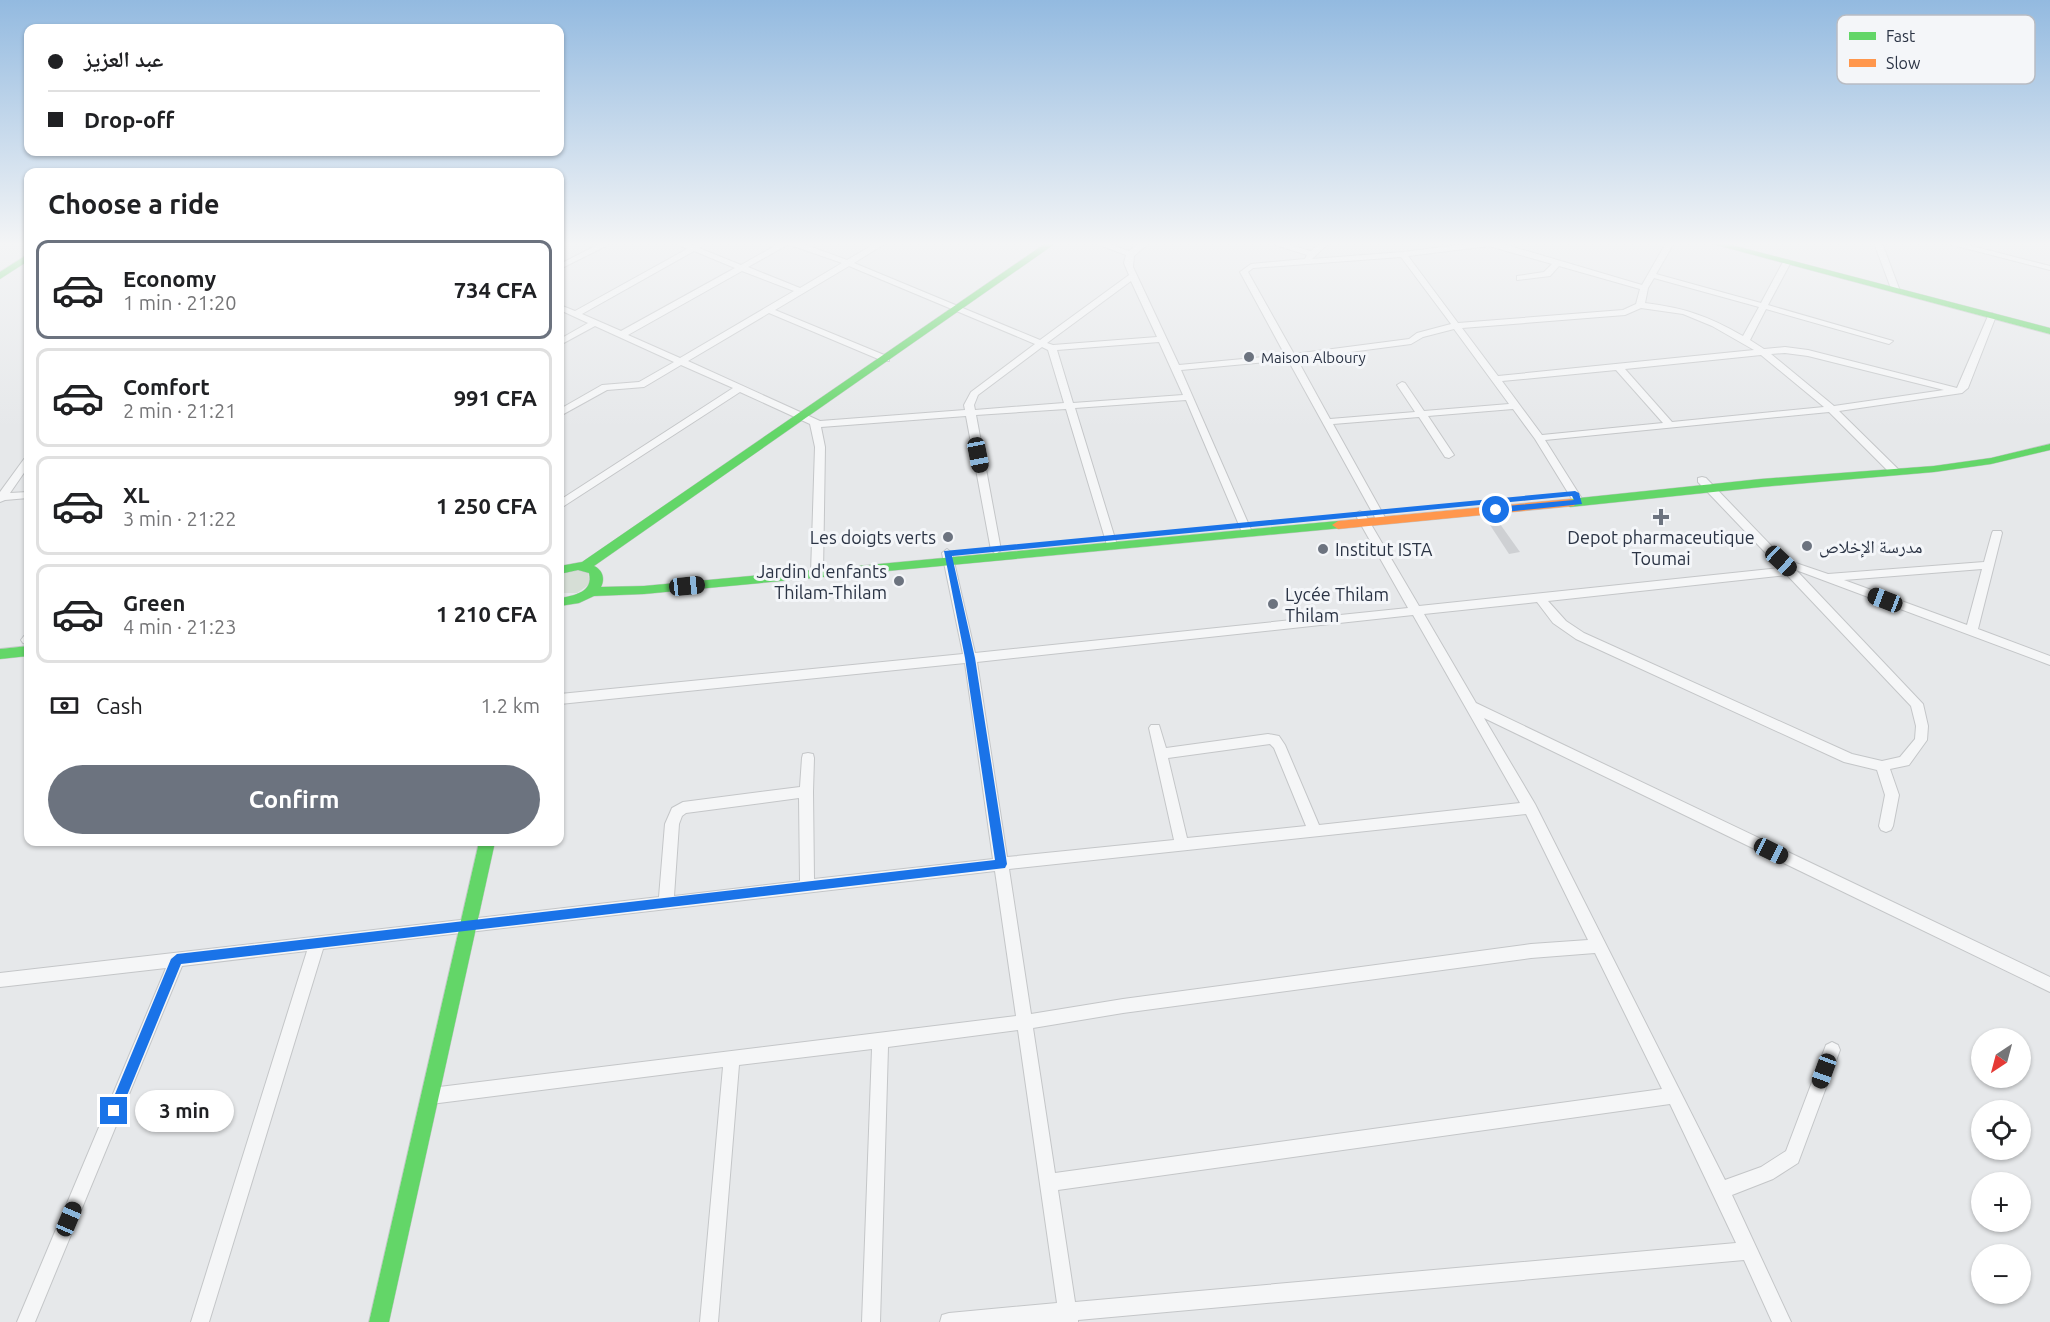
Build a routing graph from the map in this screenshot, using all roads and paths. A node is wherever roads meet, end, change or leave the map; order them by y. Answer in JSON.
{"nodes":[{"id":1,"x":592,"y":305,"type":"edge"},
{"id":2,"x":675,"y":305,"type":"edge"},
{"id":3,"x":778,"y":305,"type":"edge"},
{"id":4,"x":948,"y":305,"type":"edge"},
{"id":5,"x":964,"y":305,"type":"edge"},
{"id":6,"x":1093,"y":305,"type":"edge"},
{"id":7,"x":1146,"y":305,"type":"edge"},
{"id":8,"x":1262,"y":305,"type":"edge"},
{"id":9,"x":1439,"y":305,"type":"edge"},
{"id":10,"x":1641,"y":305,"type":"joint"},
{"id":11,"x":1758,"y":305,"type":"edge"},
{"id":12,"x":1953,"y":305,"type":"edge"},
{"id":13,"x":1959,"y":305,"type":"edge"},
{"id":14,"x":1763,"y":306,"type":"junction"},
{"id":15,"x":564,"y":309,"type":"edge"},
{"id":16,"x":958,"y":309,"type":"junction"},
{"id":17,"x":769,"y":310,"type":"junction"},
{"id":18,"x":575,"y":314,"type":"junction"},
{"id":19,"x":1992,"y":316,"type":"junction"},
{"id":20,"x":595,"y":323,"type":"junction"},
{"id":21,"x":1454,"y":326,"type":"junction"},
{"id":22,"x":2050,"y":329,"type":"edge"},
{"id":23,"x":621,"y":335,"type":"junction"},
{"id":24,"x":1162,"y":339,"type":"junction"},
{"id":25,"x":564,"y":340,"type":"edge"},
{"id":26,"x":1745,"y":341,"type":"junction"},
{"id":27,"x":1889,"y":341,"type":"dead end"},
{"id":28,"x":1040,"y":343,"type":"junction"},
{"id":29,"x":1052,"y":348,"type":"junction"},
{"id":30,"x":1766,"y":352,"type":"junction"},
{"id":31,"x":1290,"y":357,"type":"junction"},
{"id":32,"x":886,"y":359,"type":"junction"},
{"id":33,"x":681,"y":362,"type":"junction"},
{"id":34,"x":1618,"y":367,"type":"junction"},
{"id":35,"x":1176,"y":368,"type":"junction"},
{"id":36,"x":1497,"y":379,"type":"junction"},
{"id":37,"x":1402,"y":385,"type":"dead end"},
{"id":38,"x":738,"y":389,"type":"junction"},
{"id":39,"x":1959,"y":391,"type":"junction"},
{"id":40,"x":1189,"y":397,"type":"junction"},
{"id":41,"x":1071,"y":405,"type":"junction"},
{"id":42,"x":1516,"y":406,"type":"junction"},
{"id":43,"x":1830,"y":409,"type":"junction"},
{"id":44,"x":564,"y":411,"type":"edge"},
{"id":45,"x":970,"y":413,"type":"junction"},
{"id":46,"x":1422,"y":415,"type":"junction"},
{"id":47,"x":808,"y":420,"type":"junction"},
{"id":48,"x":1328,"y":422,"type":"junction"},
{"id":49,"x":1670,"y":425,"type":"junction"},
{"id":50,"x":2050,"y":437,"type":"edge"},
{"id":51,"x":1539,"y":438,"type":"junction"},
{"id":52,"x":2050,"y":447,"type":"edge"},
{"id":53,"x":1449,"y":455,"type":"dead end"},
{"id":54,"x":24,"y":466,"type":"edge"},
{"id":55,"x":1892,"y":469,"type":"junction"},
{"id":56,"x":1706,"y":484,"type":"junction"},
{"id":57,"x":24,"y":495,"type":"edge"},
{"id":58,"x":1,"y":498,"type":"edge"},
{"id":59,"x":1577,"y":498,"type":"junction"},
{"id":60,"x":564,"y":501,"type":"edge"},
{"id":61,"x":1380,"y":516,"type":"junction"},
{"id":62,"x":1362,"y":518,"type":"junction"},
{"id":63,"x":1245,"y":529,"type":"junction"},
{"id":64,"x":1997,"y":533,"type":"dead end"},
{"id":65,"x":1111,"y":542,"type":"junction"},
{"id":66,"x":996,"y":550,"type":"junction"},
{"id":67,"x":947,"y":558,"type":"junction"},
{"id":68,"x":1781,"y":561,"type":"junction"},
{"id":69,"x":1988,"y":565,"type":"junction"},
{"id":70,"x":585,"y":566,"type":"junction"},
{"id":71,"x":564,"y":568,"type":"edge"},
{"id":72,"x":817,"y":569,"type":"junction"},
{"id":73,"x":1791,"y":571,"type":"junction"},
{"id":74,"x":1825,"y":577,"type":"junction"},
{"id":75,"x":595,"y":586,"type":"junction"},
{"id":76,"x":1540,"y":598,"type":"junction"},
{"id":77,"x":564,"y":602,"type":"edge"},
{"id":78,"x":1415,"y":611,"type":"junction"},
{"id":79,"x":1971,"y":632,"type":"junction"},
{"id":80,"x":24,"y":642,"type":"edge"},
{"id":81,"x":0,"y":643,"type":"edge"},
{"id":82,"x":24,"y":644,"type":"edge"},
{"id":83,"x":0,"y":654,"type":"edge"},
{"id":84,"x":970,"y":658,"type":"junction"},
{"id":85,"x":2050,"y":661,"type":"edge"},
{"id":86,"x":564,"y":699,"type":"edge"},
{"id":87,"x":1471,"y":706,"type":"junction"},
{"id":88,"x":1155,"y":728,"type":"dead end"},
{"id":89,"x":1161,"y":754,"type":"junction"},
{"id":90,"x":808,"y":758,"type":"dead end"},
{"id":91,"x":1882,"y":766,"type":"junction"},
{"id":92,"x":806,"y":792,"type":"junction"},
{"id":93,"x":1530,"y":808,"type":"junction"},
{"id":94,"x":1886,"y":826,"type":"dead end"},
{"id":95,"x":1315,"y":831,"type":"junction"},
{"id":96,"x":1182,"y":845,"type":"junction"},
{"id":97,"x":486,"y":846,"type":"edge"},
{"id":98,"x":1001,"y":864,"type":"junction"},
{"id":99,"x":807,"y":887,"type":"junction"},
{"id":100,"x":666,"y":903,"type":"junction"},
{"id":101,"x":468,"y":927,"type":"junction"},
{"id":102,"x":317,"y":944,"type":"junction"},
{"id":103,"x":1600,"y":946,"type":"junction"},
{"id":104,"x":177,"y":959,"type":"junction"},
{"id":105,"x":0,"y":980,"type":"edge"},
{"id":106,"x":2050,"y":985,"type":"edge"},
{"id":107,"x":1025,"y":1022,"type":"junction"},
{"id":108,"x":880,"y":1040,"type":"junction"},
{"id":109,"x":1832,"y":1050,"type":"dead end"},
{"id":110,"x":732,"y":1059,"type":"junction"},
{"id":111,"x":431,"y":1096,"type":"junction"},
{"id":112,"x":1672,"y":1096,"type":"junction"},
{"id":113,"x":1048,"y":1183,"type":"junction"},
{"id":114,"x":1721,"y":1190,"type":"junction"},
{"id":115,"x":1749,"y":1251,"type":"junction"},
{"id":116,"x":1068,"y":1317,"type":"edge"},
{"id":117,"x":26,"y":1322,"type":"edge"},
{"id":118,"x":200,"y":1322,"type":"edge"},
{"id":119,"x":379,"y":1322,"type":"edge"},
{"id":120,"x":709,"y":1322,"type":"edge"},
{"id":121,"x":871,"y":1322,"type":"edge"},
{"id":122,"x":949,"y":1322,"type":"edge"},
{"id":123,"x":1782,"y":1322,"type":"edge"}],
"edges":[{"from":1,"to":18,"type":"street"},
{"from":2,"to":23,"type":"street"},
{"from":3,"to":17,"type":"street"},
{"from":4,"to":16,"type":"street"},
{"from":5,"to":16,"type":"main road"},
{"from":6,"to":28,"type":"street"},
{"from":7,"to":24,"type":"street"},
{"from":8,"to":31,"type":"street"},
{"from":9,"to":21,"type":"street"},
{"from":10,"to":21,"type":"street"},
{"from":10,"to":26,"type":"street"},
{"from":11,"to":14,"type":"street"},
{"from":12,"to":19,"type":"main road"},
{"from":13,"to":22,"type":"main road"},
{"from":14,"to":26,"type":"street"},
{"from":14,"to":27,"type":"street"},
{"from":15,"to":18,"type":"street"},
{"from":16,"to":28,"type":"street"},
{"from":16,"to":32,"type":"main road"},
{"from":17,"to":32,"type":"street"},
{"from":17,"to":33,"type":"street"},
{"from":18,"to":20,"type":"street"},
{"from":19,"to":22,"type":"main road"},
{"from":19,"to":39,"type":"street"},
{"from":20,"to":23,"type":"street"},
{"from":20,"to":25,"type":"street"},
{"from":21,"to":31,"type":"street"},
{"from":21,"to":36,"type":"street"},
{"from":23,"to":33,"type":"street"},
{"from":24,"to":29,"type":"street"},
{"from":24,"to":35,"type":"street"},
{"from":26,"to":30,"type":"street"},
{"from":28,"to":29,"type":"street"},
{"from":28,"to":45,"type":"street"},
{"from":29,"to":41,"type":"street"},
{"from":30,"to":34,"type":"street"},
{"from":30,"to":39,"type":"street"},
{"from":30,"to":43,"type":"street"},
{"from":31,"to":35,"type":"street"},
{"from":31,"to":48,"type":"street"},
{"from":32,"to":47,"type":"main road"},
{"from":33,"to":38,"type":"street"},
{"from":33,"to":44,"type":"street"},
{"from":34,"to":36,"type":"street"},
{"from":34,"to":49,"type":"street"},
{"from":35,"to":40,"type":"street"},
{"from":36,"to":42,"type":"street"},
{"from":37,"to":46,"type":"street"},
{"from":38,"to":47,"type":"street"},
{"from":38,"to":60,"type":"street"},
{"from":39,"to":43,"type":"street"},
{"from":40,"to":41,"type":"street"},
{"from":40,"to":63,"type":"street"},
{"from":41,"to":45,"type":"street"},
{"from":41,"to":65,"type":"street"},
{"from":42,"to":46,"type":"street"},
{"from":42,"to":51,"type":"street"},
{"from":43,"to":49,"type":"street"},
{"from":43,"to":55,"type":"street"},
{"from":45,"to":47,"type":"street"},
{"from":45,"to":66,"type":"street"},
{"from":46,"to":48,"type":"street"},
{"from":46,"to":53,"type":"street"},
{"from":47,"to":70,"type":"main road"},
{"from":47,"to":72,"type":"street"},
{"from":48,"to":61,"type":"street"},
{"from":49,"to":51,"type":"street"},
{"from":50,"to":55,"type":"main road"},
{"from":51,"to":59,"type":"street"},
{"from":52,"to":55,"type":"main road"},
{"from":54,"to":58,"type":"street"},
{"from":55,"to":56,"type":"main road"},
{"from":56,"to":59,"type":"main road"},
{"from":56,"to":68,"type":"street"},
{"from":57,"to":58,"type":"street"},
{"from":59,"to":61,"type":"main road"},
{"from":61,"to":62,"type":"main road"},
{"from":62,"to":63,"type":"main road"},
{"from":62,"to":78,"type":"street"},
{"from":63,"to":65,"type":"main road"},
{"from":64,"to":69,"type":"street"},
{"from":65,"to":66,"type":"main road"},
{"from":65,"to":67,"type":"main road"},
{"from":66,"to":67,"type":"main road"},
{"from":67,"to":72,"type":"main road"},
{"from":67,"to":84,"type":"street"},
{"from":68,"to":73,"type":"street"},
{"from":68,"to":74,"type":"street"},
{"from":69,"to":74,"type":"street"},
{"from":69,"to":79,"type":"street"},
{"from":70,"to":71,"type":"main road"},
{"from":70,"to":75,"type":"main road"},
{"from":72,"to":75,"type":"main road"},
{"from":73,"to":76,"type":"street"},
{"from":73,"to":91,"type":"street"},
{"from":74,"to":79,"type":"street"},
{"from":75,"to":77,"type":"main road"},
{"from":76,"to":78,"type":"street"},
{"from":76,"to":91,"type":"street"},
{"from":78,"to":84,"type":"street"},
{"from":78,"to":87,"type":"street"},
{"from":79,"to":85,"type":"street"},
{"from":80,"to":81,"type":"main road"},
{"from":82,"to":83,"type":"main road"},
{"from":84,"to":86,"type":"street"},
{"from":84,"to":98,"type":"street"},
{"from":87,"to":93,"type":"street"},
{"from":87,"to":106,"type":"street"},
{"from":88,"to":89,"type":"street"},
{"from":89,"to":95,"type":"street"},
{"from":89,"to":96,"type":"street"},
{"from":90,"to":92,"type":"street"},
{"from":91,"to":94,"type":"street"},
{"from":92,"to":99,"type":"street"},
{"from":92,"to":100,"type":"street"},
{"from":93,"to":95,"type":"street"},
{"from":93,"to":103,"type":"street"},
{"from":95,"to":96,"type":"street"},
{"from":96,"to":98,"type":"street"},
{"from":97,"to":101,"type":"main road"},
{"from":98,"to":99,"type":"street"},
{"from":98,"to":107,"type":"street"},
{"from":99,"to":100,"type":"street"},
{"from":100,"to":101,"type":"street"},
{"from":101,"to":102,"type":"street"},
{"from":101,"to":111,"type":"main road"},
{"from":102,"to":104,"type":"street"},
{"from":102,"to":118,"type":"street"},
{"from":103,"to":107,"type":"street"},
{"from":103,"to":112,"type":"street"},
{"from":104,"to":105,"type":"street"},
{"from":104,"to":117,"type":"street"},
{"from":107,"to":108,"type":"street"},
{"from":107,"to":113,"type":"street"},
{"from":108,"to":110,"type":"street"},
{"from":108,"to":121,"type":"street"},
{"from":109,"to":114,"type":"street"},
{"from":110,"to":111,"type":"street"},
{"from":110,"to":120,"type":"street"},
{"from":111,"to":119,"type":"main road"},
{"from":112,"to":113,"type":"street"},
{"from":112,"to":114,"type":"street"},
{"from":113,"to":116,"type":"street"},
{"from":114,"to":115,"type":"street"},
{"from":115,"to":116,"type":"street"},
{"from":115,"to":123,"type":"street"},
{"from":116,"to":122,"type":"street"}]}
